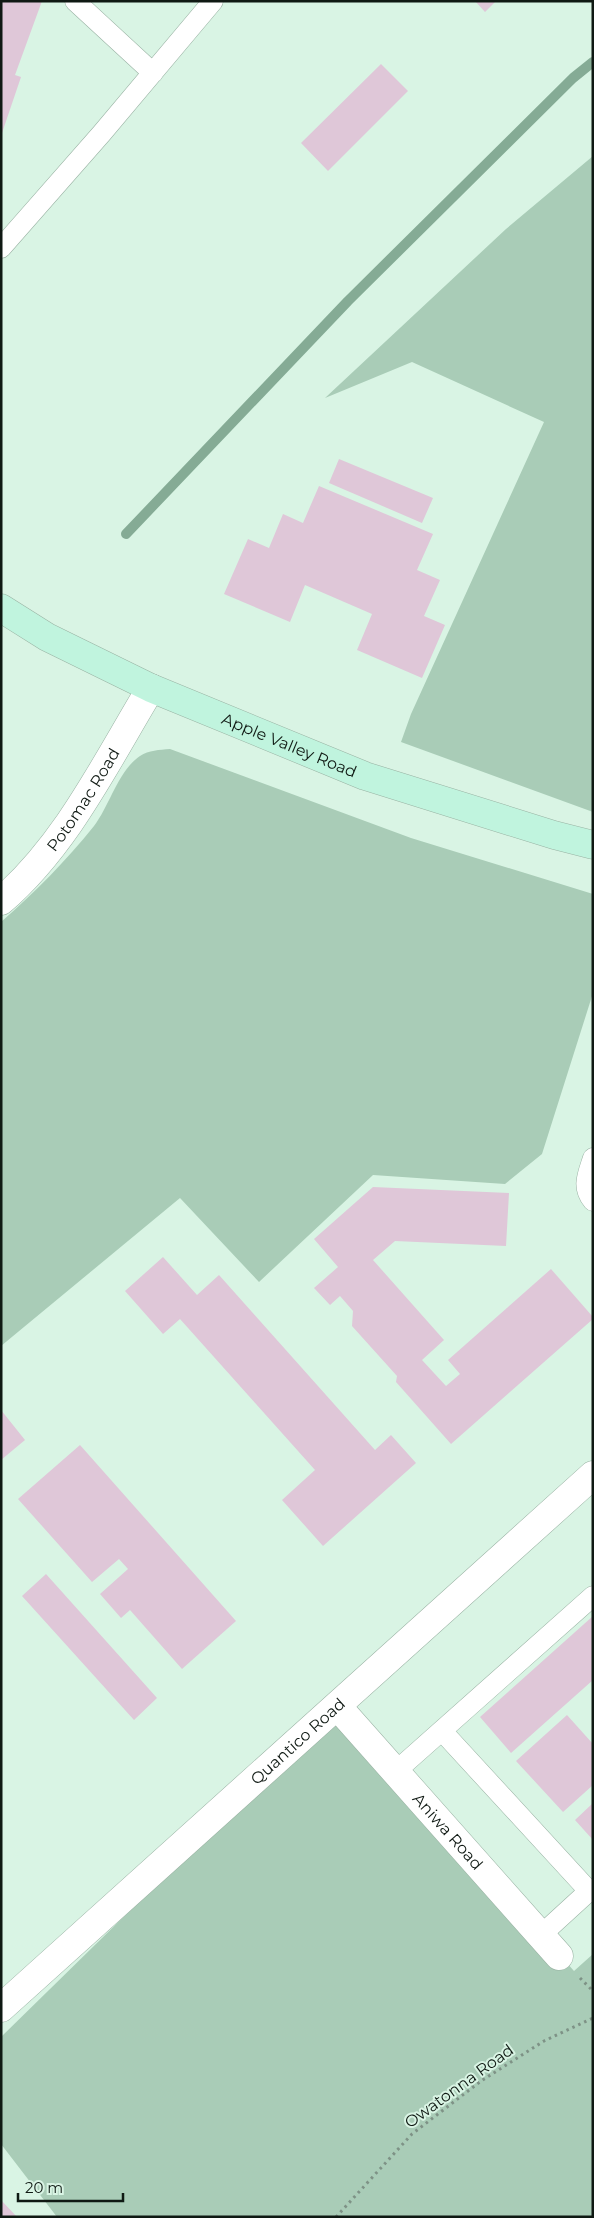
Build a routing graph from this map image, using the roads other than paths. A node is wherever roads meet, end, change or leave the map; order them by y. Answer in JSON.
{"nodes":[{"id":1,"x":75,"y":1,"type":"edge"},
{"id":2,"x":213,"y":1,"type":"edge"},
{"id":3,"x":153,"y":73,"type":"junction"},
{"id":4,"x":1,"y":248,"type":"edge"},
{"id":5,"x":1,"y":608,"type":"edge"},
{"id":6,"x":151,"y":688,"type":"junction"},
{"id":7,"x":593,"y":846,"type":"edge"},
{"id":8,"x":1,"y":901,"type":"edge"},
{"id":9,"x":593,"y":1158,"type":"edge"},
{"id":10,"x":593,"y":1201,"type":"edge"},
{"id":11,"x":593,"y":1475,"type":"edge"},
{"id":12,"x":593,"y":1596,"type":"edge"},
{"id":13,"x":338,"y":1707,"type":"junction"},
{"id":14,"x":442,"y":1731,"type":"junction"},
{"id":15,"x":395,"y":1772,"type":"junction"},
{"id":16,"x":591,"y":1889,"type":"edge"},
{"id":17,"x":541,"y":1935,"type":"junction"},
{"id":18,"x":559,"y":1956,"type":"dead end"},
{"id":19,"x":1,"y":2008,"type":"edge"}],
"edges":[{"from":1,"to":3,"type":"lane"},
{"from":2,"to":3,"type":"lane"},
{"from":3,"to":4,"type":"lane"},
{"from":5,"to":6,"type":"main road","name":"Apple Valley Road"},
{"from":6,"to":7,"type":"main road","name":"Apple Valley Road"},
{"from":6,"to":8,"type":"street","name":"Potomac Road"},
{"from":9,"to":10,"type":"lane"},
{"from":11,"to":13,"type":"street","name":"Quantico Road"},
{"from":12,"to":14,"type":"lane"},
{"from":13,"to":15,"type":"street","name":"Aniwa Road"},
{"from":13,"to":19,"type":"street","name":"Quantico Road"},
{"from":14,"to":15,"type":"lane"},
{"from":14,"to":16,"type":"lane"},
{"from":15,"to":17,"type":"street","name":"Aniwa Road"},
{"from":16,"to":17,"type":"lane"},
{"from":17,"to":18,"type":"street","name":"Aniwa Road"}]}
